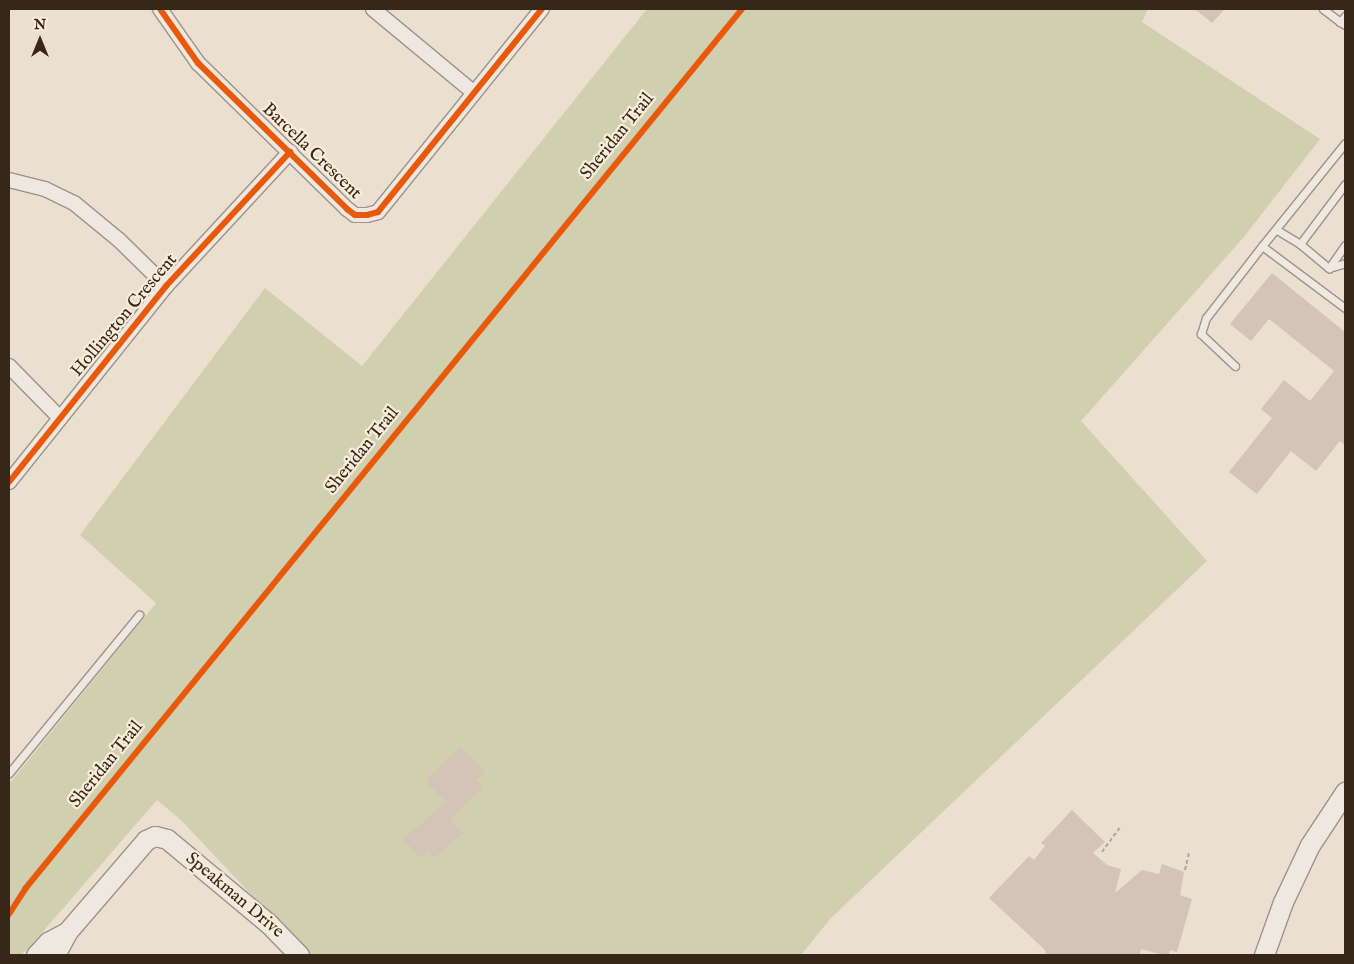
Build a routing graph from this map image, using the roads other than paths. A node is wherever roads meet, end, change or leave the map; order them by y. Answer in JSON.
{"nodes":[{"id":1,"x":160,"y":9,"type":"edge"},
{"id":2,"x":373,"y":9,"type":"edge"},
{"id":3,"x":542,"y":9,"type":"edge"},
{"id":4,"x":1323,"y":9,"type":"edge"},
{"id":5,"x":1344,"y":21,"type":"edge"},
{"id":6,"x":474,"y":93,"type":"junction"},
{"id":7,"x":1345,"y":143,"type":"edge"},
{"id":8,"x":290,"y":152,"type":"junction"},
{"id":9,"x":9,"y":180,"type":"edge"},
{"id":10,"x":1345,"y":184,"type":"edge"},
{"id":11,"x":1277,"y":230,"type":"junction"},
{"id":12,"x":1300,"y":244,"type":"junction"},
{"id":13,"x":1345,"y":245,"type":"edge"},
{"id":14,"x":1262,"y":246,"type":"junction"},
{"id":15,"x":1345,"y":263,"type":"edge"},
{"id":16,"x":1329,"y":268,"type":"junction"},
{"id":17,"x":166,"y":286,"type":"junction"},
{"id":18,"x":1345,"y":308,"type":"edge"},
{"id":19,"x":9,"y":366,"type":"edge"},
{"id":20,"x":1235,"y":366,"type":"dead end"},
{"id":21,"x":60,"y":418,"type":"junction"},
{"id":22,"x":9,"y":482,"type":"edge"},
{"id":23,"x":139,"y":615,"type":"dead end"},
{"id":24,"x":9,"y":773,"type":"edge"},
{"id":25,"x":1345,"y":792,"type":"edge"},
{"id":26,"x":67,"y":932,"type":"junction"},
{"id":27,"x":36,"y":955,"type":"edge"},
{"id":28,"x":55,"y":955,"type":"edge"},
{"id":29,"x":299,"y":955,"type":"edge"},
{"id":30,"x":1264,"y":955,"type":"edge"}],
"edges":[{"from":1,"to":8,"type":"street","name":"Barcella Crescent"},
{"from":2,"to":6,"type":"street"},
{"from":3,"to":6,"type":"street","name":"Barcella Crescent"},
{"from":4,"to":5,"type":"lane"},
{"from":6,"to":8,"type":"street","name":"Barcella Crescent"},
{"from":7,"to":11,"type":"lane"},
{"from":8,"to":17,"type":"street","name":"Hollington Crescent"},
{"from":9,"to":17,"type":"street","name":"Hollington Crescent"},
{"from":10,"to":12,"type":"lane"},
{"from":11,"to":12,"type":"lane"},
{"from":11,"to":14,"type":"lane"},
{"from":12,"to":16,"type":"lane"},
{"from":13,"to":16,"type":"lane"},
{"from":14,"to":18,"type":"lane"},
{"from":14,"to":20,"type":"lane"},
{"from":15,"to":16,"type":"lane"},
{"from":17,"to":21,"type":"street","name":"Hollington Crescent"},
{"from":19,"to":21,"type":"street"},
{"from":21,"to":22,"type":"street","name":"Hollington Crescent"},
{"from":23,"to":24,"type":"lane"},
{"from":25,"to":30,"type":"street"},
{"from":26,"to":27,"type":"street"},
{"from":26,"to":28,"type":"street"},
{"from":26,"to":29,"type":"street","name":"Speakman Drive"}]}
